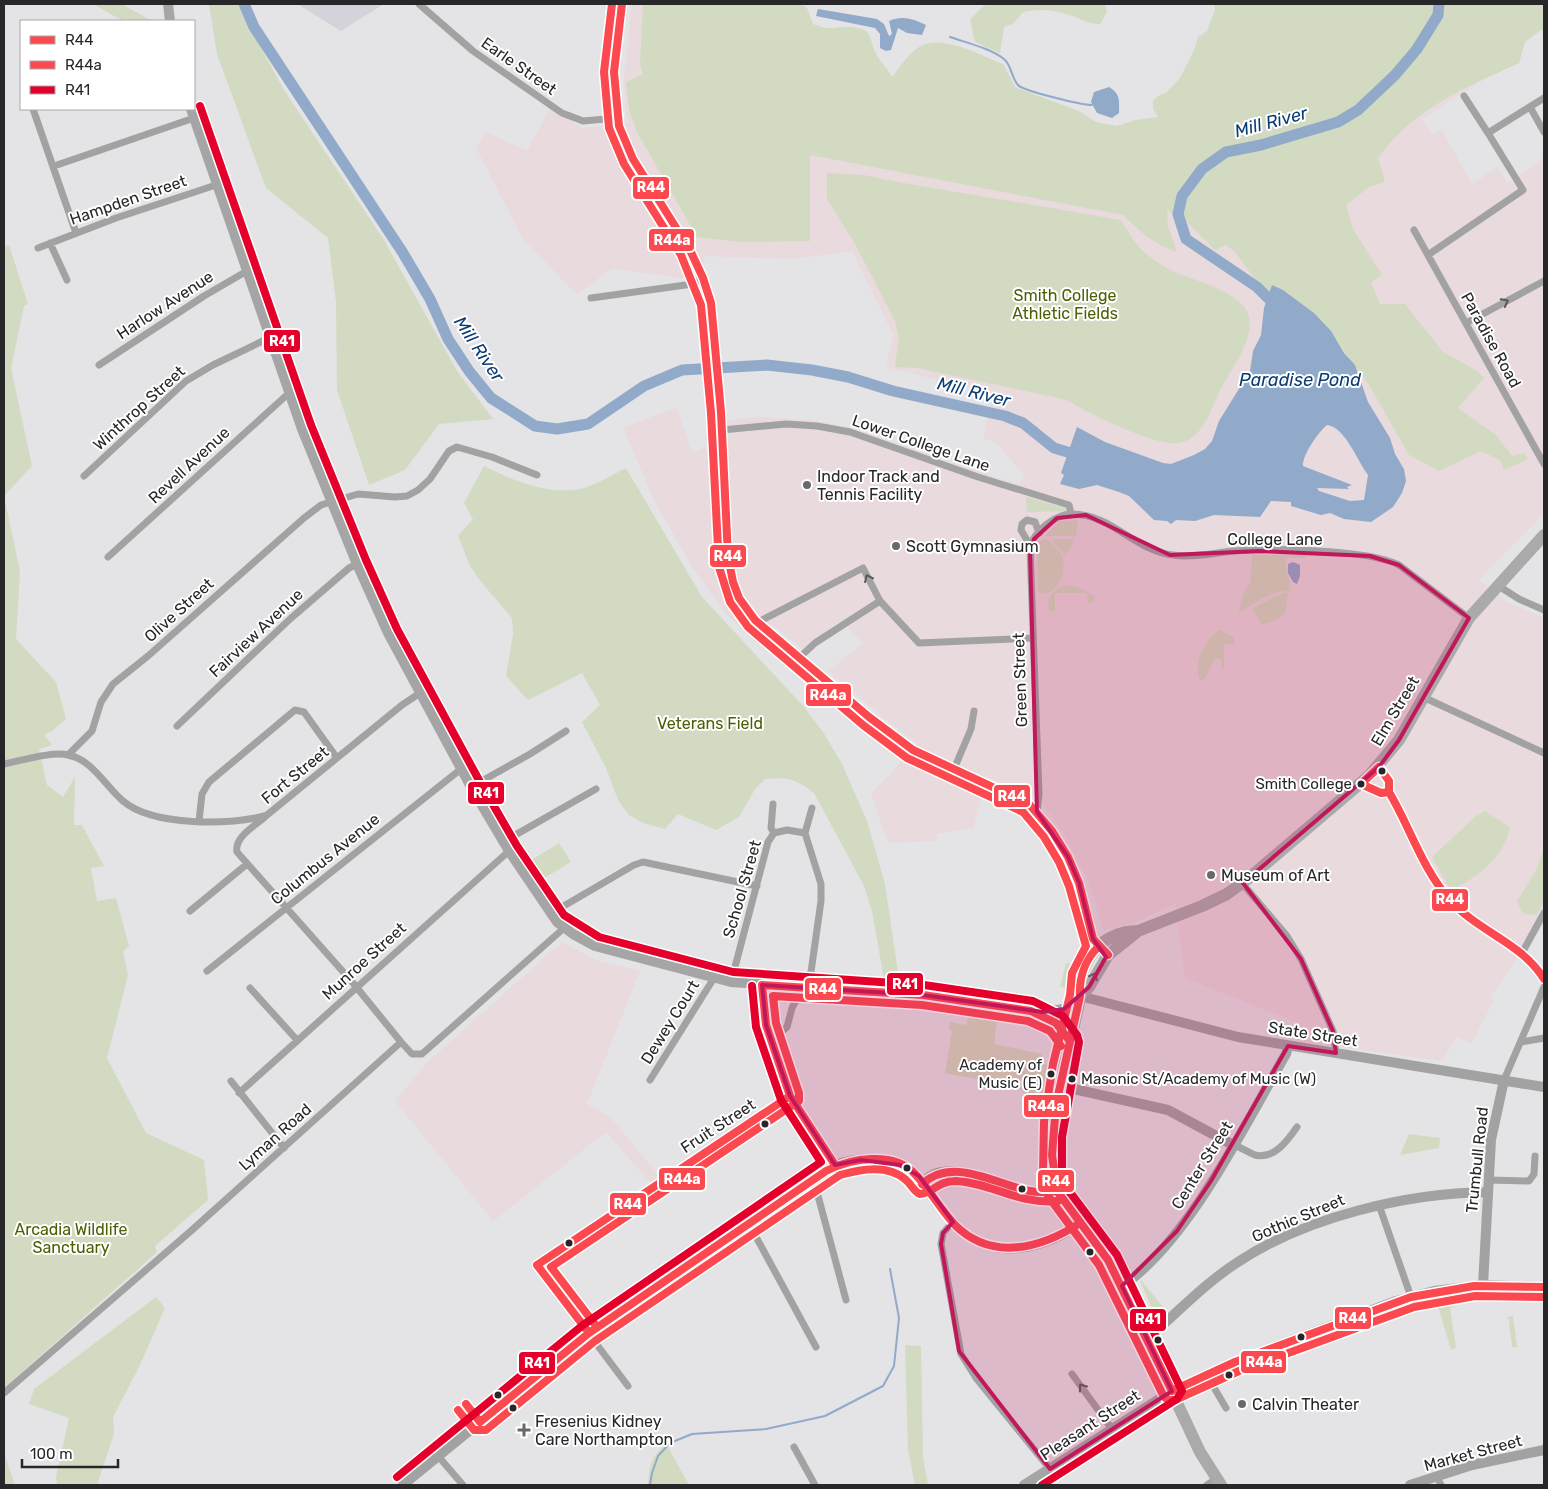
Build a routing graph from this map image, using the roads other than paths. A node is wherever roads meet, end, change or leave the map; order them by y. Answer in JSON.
{"nodes":[{"id":1,"x":168,"y":4,"type":"edge"},
{"id":2,"x":419,"y":4,"type":"edge"},
{"id":3,"x":622,"y":4,"type":"edge"},
{"id":4,"x":170,"y":20,"type":"edge"},
{"id":5,"x":1464,"y":96,"type":"dead end"},
{"id":6,"x":1544,"y":98,"type":"edge"},
{"id":7,"x":1530,"y":107,"type":"junction"},
{"id":8,"x":33,"y":110,"type":"edge"},
{"id":9,"x":192,"y":114,"type":"edge"},
{"id":10,"x":617,"y":118,"type":"junction"},
{"id":11,"x":1544,"y":132,"type":"edge"},
{"id":12,"x":1488,"y":133,"type":"junction"},
{"id":13,"x":54,"y":166,"type":"junction"},
{"id":14,"x":216,"y":184,"type":"junction"},
{"id":15,"x":1414,"y":230,"type":"dead end"},
{"id":16,"x":76,"y":233,"type":"junction"},
{"id":17,"x":50,"y":243,"type":"junction"},
{"id":18,"x":38,"y":248,"type":"dead end"},
{"id":19,"x":1428,"y":256,"type":"junction"},
{"id":20,"x":246,"y":271,"type":"junction"},
{"id":21,"x":703,"y":278,"type":"junction"},
{"id":22,"x":67,"y":280,"type":"dead end"},
{"id":23,"x":1544,"y":281,"type":"edge"},
{"id":24,"x":591,"y":298,"type":"dead end"},
{"id":25,"x":1466,"y":323,"type":"junction"},
{"id":26,"x":270,"y":338,"type":"junction"},
{"id":27,"x":99,"y":365,"type":"dead end"},
{"id":28,"x":289,"y":393,"type":"junction"},
{"id":29,"x":722,"y":430,"type":"junction"},
{"id":30,"x":1544,"y":464,"type":"edge"},
{"id":31,"x":537,"y":475,"type":"dead end"},
{"id":32,"x":84,"y":476,"type":"dead end"},
{"id":33,"x":331,"y":502,"type":"junction"},
{"id":34,"x":1072,"y":514,"type":"junction"},
{"id":35,"x":1039,"y":533,"type":"junction"},
{"id":36,"x":1544,"y":534,"type":"edge"},
{"id":37,"x":1031,"y":546,"type":"junction"},
{"id":38,"x":108,"y":557,"type":"dead end"},
{"id":39,"x":357,"y":564,"type":"junction"},
{"id":40,"x":1497,"y":585,"type":"junction"},
{"id":41,"x":880,"y":601,"type":"junction"},
{"id":42,"x":1544,"y":610,"type":"edge"},
{"id":43,"x":1469,"y":618,"type":"junction"},
{"id":44,"x":758,"y":622,"type":"junction"},
{"id":45,"x":1033,"y":638,"type":"junction"},
{"id":46,"x":800,"y":657,"type":"junction"},
{"id":47,"x":420,"y":693,"type":"junction"},
{"id":48,"x":1422,"y":697,"type":"junction"},
{"id":49,"x":974,"y":711,"type":"dead end"},
{"id":50,"x":177,"y":726,"type":"dead end"},
{"id":51,"x":566,"y":731,"type":"dead end"},
{"id":52,"x":1544,"y":754,"type":"edge"},
{"id":53,"x":68,"y":755,"type":"junction"},
{"id":54,"x":337,"y":758,"type":"junction"},
{"id":55,"x":4,"y":764,"type":"edge"},
{"id":56,"x":1379,"y":767,"type":"junction"},
{"id":57,"x":461,"y":769,"type":"junction"},
{"id":58,"x":954,"y":769,"type":"junction"},
{"id":59,"x":1361,"y":784,"type":"junction"},
{"id":60,"x":471,"y":787,"type":"junction"},
{"id":61,"x":596,"y":789,"type":"dead end"},
{"id":62,"x":1389,"y":792,"type":"junction"},
{"id":63,"x":773,"y":804,"type":"dead end"},
{"id":64,"x":812,"y":808,"type":"dead end"},
{"id":65,"x":1037,"y":812,"type":"junction"},
{"id":66,"x":267,"y":815,"type":"junction"},
{"id":67,"x":199,"y":821,"type":"junction"},
{"id":68,"x":774,"y":833,"type":"junction"},
{"id":69,"x":805,"y":833,"type":"junction"},
{"id":70,"x":506,"y":847,"type":"junction"},
{"id":71,"x":247,"y":864,"type":"junction"},
{"id":72,"x":1242,"y":883,"type":"junction"},
{"id":73,"x":757,"y":886,"type":"junction"},
{"id":74,"x":287,"y":908,"type":"junction"},
{"id":75,"x":190,"y":911,"type":"dead end"},
{"id":76,"x":1544,"y":913,"type":"edge"},
{"id":77,"x":550,"y":914,"type":"junction"},
{"id":78,"x":564,"y":928,"type":"junction"},
{"id":79,"x":1103,"y":951,"type":"junction"},
{"id":80,"x":1522,"y":953,"type":"junction"},
{"id":81,"x":207,"y":971,"type":"dead end"},
{"id":82,"x":714,"y":978,"type":"junction"},
{"id":83,"x":1544,"y":979,"type":"edge"},
{"id":84,"x":731,"y":982,"type":"junction"},
{"id":85,"x":762,"y":985,"type":"junction"},
{"id":86,"x":357,"y":987,"type":"junction"},
{"id":87,"x":1544,"y":987,"type":"edge"},
{"id":88,"x":250,"y":988,"type":"dead end"},
{"id":89,"x":1080,"y":996,"type":"junction"},
{"id":90,"x":1031,"y":1011,"type":"junction"},
{"id":91,"x":1544,"y":1038,"type":"edge"},
{"id":92,"x":296,"y":1040,"type":"junction"},
{"id":93,"x":772,"y":1040,"type":"junction"},
{"id":94,"x":1069,"y":1040,"type":"junction"},
{"id":95,"x":401,"y":1042,"type":"junction"},
{"id":96,"x":1521,"y":1042,"type":"junction"},
{"id":97,"x":1288,"y":1046,"type":"junction"},
{"id":98,"x":1336,"y":1053,"type":"junction"},
{"id":99,"x":650,"y":1080,"type":"dead end"},
{"id":100,"x":1504,"y":1080,"type":"junction"},
{"id":101,"x":231,"y":1082,"type":"dead end"},
{"id":102,"x":1060,"y":1086,"type":"junction"},
{"id":103,"x":1544,"y":1088,"type":"edge"},
{"id":104,"x":239,"y":1092,"type":"junction"},
{"id":105,"x":790,"y":1096,"type":"junction"},
{"id":106,"x":1297,"y":1127,"type":"dead end"},
{"id":107,"x":1233,"y":1145,"type":"junction"},
{"id":108,"x":284,"y":1148,"type":"junction"},
{"id":109,"x":1535,"y":1156,"type":"dead end"},
{"id":110,"x":835,"y":1165,"type":"junction"},
{"id":111,"x":1489,"y":1180,"type":"junction"},
{"id":112,"x":811,"y":1182,"type":"junction"},
{"id":113,"x":922,"y":1184,"type":"junction"},
{"id":114,"x":1057,"y":1192,"type":"junction"},
{"id":115,"x":1488,"y":1192,"type":"junction"},
{"id":116,"x":1379,"y":1205,"type":"junction"},
{"id":117,"x":953,"y":1222,"type":"junction"},
{"id":118,"x":1080,"y":1223,"type":"junction"},
{"id":119,"x":749,"y":1224,"type":"junction"},
{"id":120,"x":1483,"y":1285,"type":"junction"},
{"id":121,"x":1122,"y":1286,"type":"junction"},
{"id":122,"x":1544,"y":1287,"type":"edge"},
{"id":123,"x":1411,"y":1297,"type":"junction"},
{"id":124,"x":846,"y":1300,"type":"dead end"},
{"id":125,"x":589,"y":1333,"type":"junction"},
{"id":126,"x":1148,"y":1338,"type":"junction"},
{"id":127,"x":816,"y":1347,"type":"dead end"},
{"id":128,"x":1072,"y":1374,"type":"dead end"},
{"id":129,"x":1206,"y":1374,"type":"junction"},
{"id":130,"x":628,"y":1386,"type":"dead end"},
{"id":131,"x":1172,"y":1391,"type":"junction"},
{"id":132,"x":4,"y":1393,"type":"edge"},
{"id":133,"x":1226,"y":1408,"type":"dead end"},
{"id":134,"x":1112,"y":1428,"type":"junction"},
{"id":135,"x":794,"y":1447,"type":"dead end"},
{"id":136,"x":1544,"y":1450,"type":"edge"},
{"id":137,"x":438,"y":1456,"type":"junction"},
{"id":138,"x":1050,"y":1469,"type":"junction"},
{"id":139,"x":1439,"y":1481,"type":"edge"},
{"id":140,"x":1215,"y":1483,"type":"edge"},
{"id":141,"x":403,"y":1485,"type":"edge"},
{"id":142,"x":463,"y":1485,"type":"edge"},
{"id":143,"x":815,"y":1485,"type":"edge"},
{"id":144,"x":1024,"y":1485,"type":"edge"},
{"id":145,"x":1410,"y":1485,"type":"edge"}],
"edges":[{"from":1,"to":4,"type":"main road"},
{"from":2,"to":10,"type":"street","name":"Earle Street"},
{"from":3,"to":10,"type":"main road"},
{"from":5,"to":12,"type":"street"},
{"from":6,"to":7,"type":"street"},
{"from":7,"to":11,"type":"street"},
{"from":7,"to":12,"type":"street"},
{"from":8,"to":13,"type":"street"},
{"from":9,"to":13,"type":"street"},
{"from":9,"to":14,"type":"main road"},
{"from":10,"to":21,"type":"main road"},
{"from":12,"to":19,"type":"street"},
{"from":13,"to":16,"type":"street"},
{"from":14,"to":16,"type":"street","name":"Hampden Street"},
{"from":14,"to":20,"type":"main road"},
{"from":15,"to":19,"type":"street","name":"Paradise Road"},
{"from":16,"to":17,"type":"street","name":"Hampden Street"},
{"from":17,"to":18,"type":"street","name":"Hampden Street"},
{"from":17,"to":22,"type":"street"},
{"from":19,"to":25,"type":"street","name":"Paradise Road"},
{"from":20,"to":26,"type":"main road"},
{"from":20,"to":27,"type":"street","name":"Harlow Avenue"},
{"from":21,"to":24,"type":"street"},
{"from":21,"to":29,"type":"main road"},
{"from":25,"to":23,"type":"street","one_way":true},
{"from":25,"to":30,"type":"street","name":"Paradise Road"},
{"from":26,"to":28,"type":"main road"},
{"from":26,"to":32,"type":"street","name":"Winthrop Street"},
{"from":28,"to":33,"type":"main road"},
{"from":28,"to":38,"type":"street","name":"Revell Avenue"},
{"from":29,"to":34,"type":"street","name":"Lower College Lane"},
{"from":29,"to":44,"type":"main road"},
{"from":31,"to":33,"type":"street","name":"Olive Street"},
{"from":33,"to":39,"type":"main road"},
{"from":33,"to":53,"type":"street","name":"Olive Street"},
{"from":34,"to":35,"type":"street"},
{"from":34,"to":43,"type":"street","name":"College Lane"},
{"from":35,"to":37,"type":"street"},
{"from":35,"to":37,"type":"street","name":"Green Street"},
{"from":36,"to":40,"type":"highway","name":"Elm Street"},
{"from":37,"to":45,"type":"street","name":"Green Street"},
{"from":39,"to":47,"type":"main road"},
{"from":39,"to":50,"type":"street","name":"Fairview Avenue"},
{"from":40,"to":42,"type":"street"},
{"from":40,"to":43,"type":"highway","name":"Elm Street"},
{"from":41,"to":44,"type":"street","one_way":true},
{"from":41,"to":45,"type":"street"},
{"from":41,"to":46,"type":"street"},
{"from":43,"to":48,"type":"highway","name":"Elm Street"},
{"from":44,"to":46,"type":"main road"},
{"from":45,"to":65,"type":"street","name":"Green Street"},
{"from":46,"to":58,"type":"main road"},
{"from":47,"to":54,"type":"street","name":"Fort Street"},
{"from":47,"to":57,"type":"main road"},
{"from":48,"to":52,"type":"street"},
{"from":48,"to":56,"type":"highway","name":"Elm Street"},
{"from":49,"to":58,"type":"street"},
{"from":51,"to":60,"type":"street"},
{"from":53,"to":55,"type":"street"},
{"from":53,"to":67,"type":"street","name":"Fort Street"},
{"from":54,"to":66,"type":"street","name":"Fort Street"},
{"from":54,"to":67,"type":"street"},
{"from":56,"to":59,"type":"highway","name":"Elm Street"},
{"from":56,"to":62,"type":"street"},
{"from":57,"to":60,"type":"main road"},
{"from":57,"to":74,"type":"street","name":"Columbus Avenue"},
{"from":58,"to":65,"type":"main road"},
{"from":59,"to":62,"type":"street"},
{"from":59,"to":72,"type":"highway","name":"Elm Street"},
{"from":60,"to":70,"type":"main road"},
{"from":61,"to":70,"type":"street","name":"Munroe Street"},
{"from":62,"to":80,"type":"street"},
{"from":63,"to":68,"type":"street","name":"School Street"},
{"from":64,"to":69,"type":"street"},
{"from":65,"to":79,"type":"main road"},
{"from":66,"to":67,"type":"street","name":"Fort Street"},
{"from":66,"to":71,"type":"street"},
{"from":68,"to":69,"type":"street"},
{"from":68,"to":73,"type":"street","name":"School Street"},
{"from":69,"to":93,"type":"street"},
{"from":70,"to":77,"type":"main road"},
{"from":70,"to":86,"type":"street","name":"Munroe Street"},
{"from":71,"to":74,"type":"street"},
{"from":71,"to":75,"type":"street"},
{"from":72,"to":79,"type":"highway","name":"Elm Street"},
{"from":72,"to":98,"type":"street"},
{"from":73,"to":77,"type":"street"},
{"from":73,"to":84,"type":"street","name":"School Street"},
{"from":74,"to":81,"type":"street","name":"Columbus Avenue"},
{"from":74,"to":86,"type":"street"},
{"from":76,"to":80,"type":"street"},
{"from":77,"to":78,"type":"main road"},
{"from":78,"to":82,"type":"main road"},
{"from":78,"to":95,"type":"street"},
{"from":79,"to":89,"type":"highway"},
{"from":80,"to":83,"type":"street"},
{"from":82,"to":84,"type":"main road"},
{"from":82,"to":99,"type":"street","name":"Dewey Court"},
{"from":84,"to":85,"type":"main road"},
{"from":85,"to":90,"type":"main road"},
{"from":85,"to":93,"type":"main road"},
{"from":86,"to":92,"type":"street","name":"Munroe Street"},
{"from":86,"to":95,"type":"street"},
{"from":87,"to":96,"type":"street","name":"Trumbull Road"},
{"from":88,"to":92,"type":"street"},
{"from":89,"to":90,"type":"main road"},
{"from":89,"to":94,"type":"highway"},
{"from":89,"to":97,"type":"main road","name":"State Street"},
{"from":90,"to":94,"type":"main road"},
{"from":91,"to":96,"type":"street"},
{"from":92,"to":104,"type":"street","name":"Munroe Street"},
{"from":93,"to":105,"type":"main road"},
{"from":94,"to":102,"type":"highway"},
{"from":95,"to":108,"type":"street","name":"Lyman Road"},
{"from":96,"to":100,"type":"street","name":"Trumbull Road"},
{"from":97,"to":98,"type":"main road","name":"State Street"},
{"from":97,"to":107,"type":"main road","name":"Center Street"},
{"from":98,"to":100,"type":"main road","name":"State Street"},
{"from":100,"to":103,"type":"main road","name":"State Street"},
{"from":100,"to":111,"type":"main road","name":"Trumbull Road"},
{"from":101,"to":104,"type":"street"},
{"from":102,"to":107,"type":"main road"},
{"from":102,"to":114,"type":"highway"},
{"from":104,"to":108,"type":"street"},
{"from":105,"to":110,"type":"main road"},
{"from":105,"to":125,"type":"street","name":"Fruit Street"},
{"from":106,"to":107,"type":"street"},
{"from":107,"to":121,"type":"main road","name":"Center Street"},
{"from":108,"to":132,"type":"street","name":"Lyman Road"},
{"from":109,"to":111,"type":"street"},
{"from":110,"to":112,"type":"main road"},
{"from":110,"to":113,"type":"main road"},
{"from":111,"to":115,"type":"main road","name":"Trumbull Road"},
{"from":112,"to":119,"type":"main road"},
{"from":112,"to":124,"type":"street"},
{"from":113,"to":114,"type":"main road"},
{"from":113,"to":117,"type":"main road"},
{"from":114,"to":118,"type":"highway"},
{"from":115,"to":116,"type":"main road","name":"Gothic Street"},
{"from":115,"to":120,"type":"main road","name":"Trumbull Road"},
{"from":116,"to":123,"type":"street"},
{"from":116,"to":126,"type":"main road","name":"Gothic Street"},
{"from":117,"to":118,"type":"main road"},
{"from":117,"to":138,"type":"street"},
{"from":118,"to":121,"type":"highway"},
{"from":119,"to":125,"type":"main road"},
{"from":119,"to":127,"type":"street"},
{"from":120,"to":122,"type":"main road","name":"Pleasant Street"},
{"from":120,"to":123,"type":"main road","name":"Pleasant Street"},
{"from":121,"to":126,"type":"highway"},
{"from":123,"to":129,"type":"main road","name":"Pleasant Street"},
{"from":125,"to":130,"type":"street"},
{"from":125,"to":137,"type":"main road"},
{"from":126,"to":131,"type":"highway"},
{"from":134,"to":128,"type":"street","one_way":true},
{"from":129,"to":131,"type":"main road","name":"Pleasant Street"},
{"from":129,"to":133,"type":"street"},
{"from":131,"to":134,"type":"main road","name":"Pleasant Street"},
{"from":131,"to":140,"type":"highway"},
{"from":134,"to":138,"type":"main road","name":"Pleasant Street"},
{"from":135,"to":143,"type":"street"},
{"from":136,"to":139,"type":"main road","name":"Market Street"},
{"from":137,"to":141,"type":"main road"},
{"from":137,"to":142,"type":"street"},
{"from":138,"to":144,"type":"main road","name":"Pleasant Street"},
{"from":139,"to":145,"type":"main road","name":"Market Street"}]}
